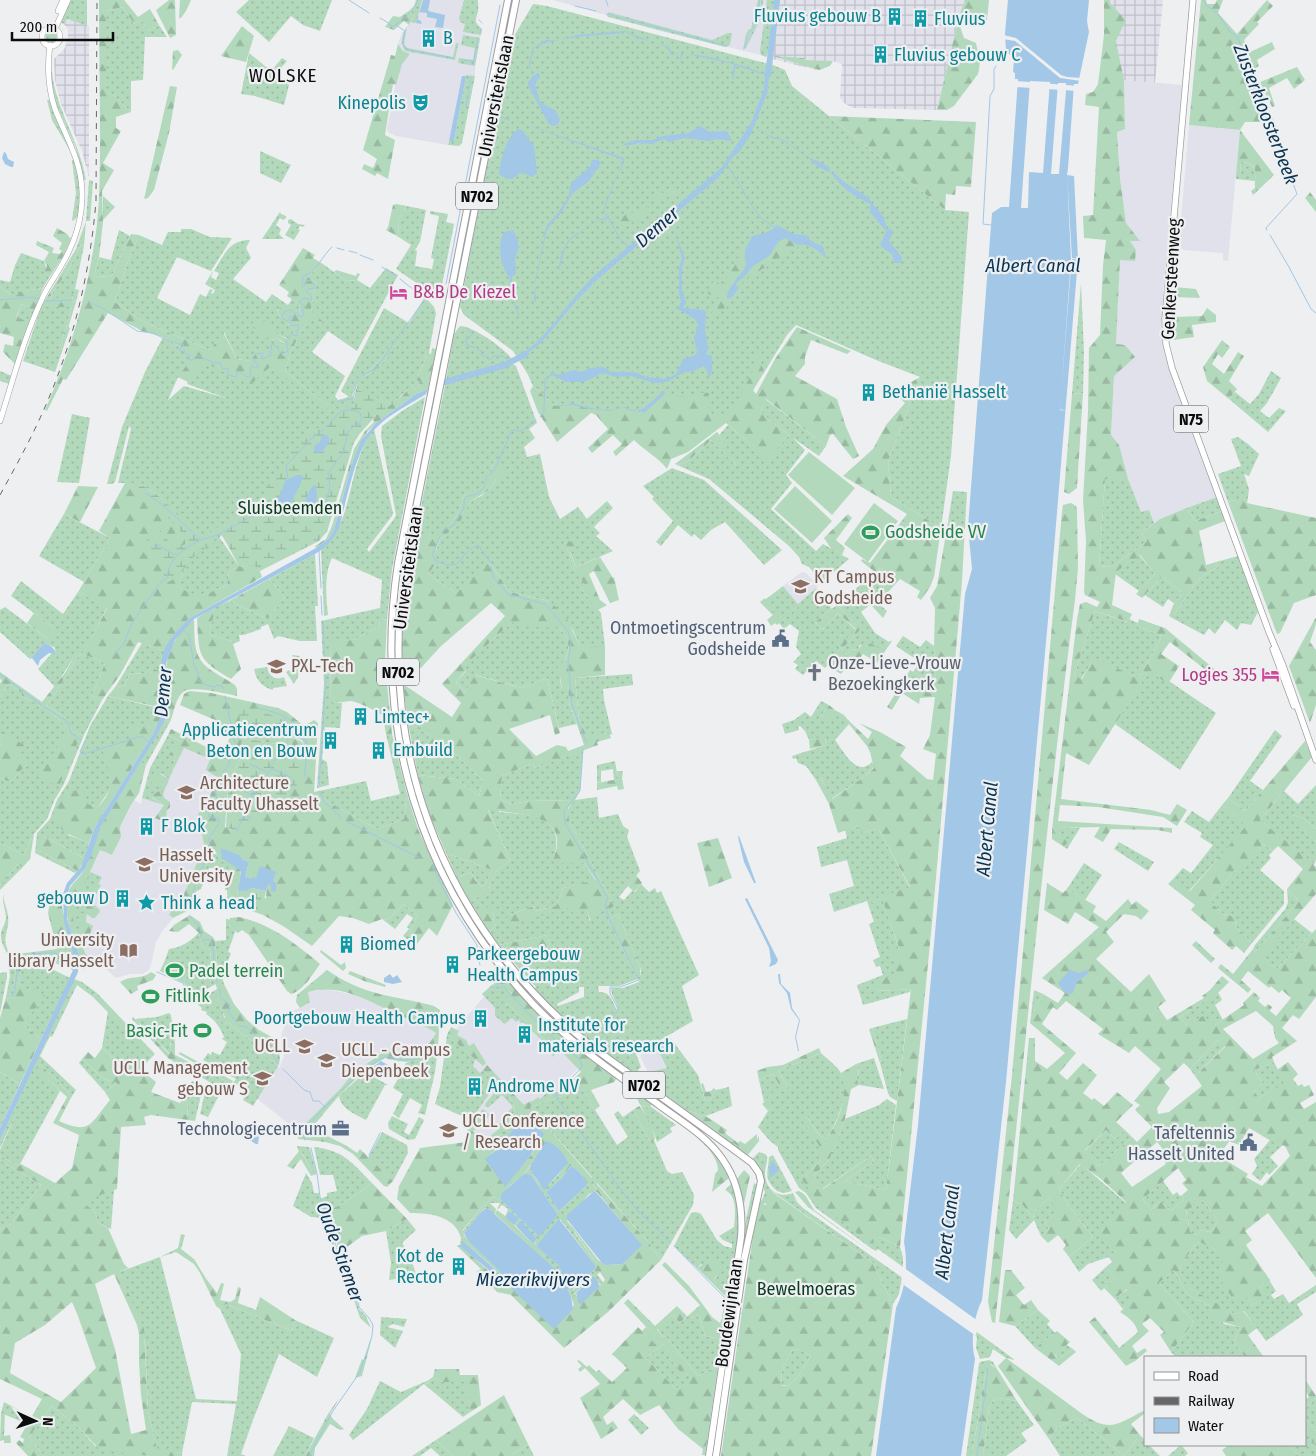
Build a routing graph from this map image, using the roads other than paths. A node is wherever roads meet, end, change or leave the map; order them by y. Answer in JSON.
{"nodes":[{"id":1,"x":63,"y":0,"type":"edge"},
{"id":2,"x":68,"y":0,"type":"edge"},
{"id":3,"x":508,"y":0,"type":"edge"},
{"id":4,"x":516,"y":0,"type":"edge"},
{"id":5,"x":1193,"y":0,"type":"edge"},
{"id":6,"x":54,"y":29,"type":"junction"},
{"id":7,"x":50,"y":45,"type":"junction"},
{"id":8,"x":0,"y":421,"type":"edge"},
{"id":9,"x":1316,"y":760,"type":"edge"},
{"id":10,"x":730,"y":1171,"type":"joint"},
{"id":11,"x":761,"y":1181,"type":"joint"},
{"id":12,"x":709,"y":1456,"type":"edge"},
{"id":13,"x":716,"y":1456,"type":"edge"}],
"edges":[{"from":1,"to":6,"type":"main road"},
{"from":2,"to":6,"type":"main road"},
{"from":3,"to":10,"type":"highway","name":"Universiteitslaan","number":"N702"},
{"from":4,"to":11,"type":"highway","name":"Universiteitslaan","number":"N702"},
{"from":5,"to":9,"type":"main road","name":"Genkersteenweg","number":"N75"},
{"from":6,"to":7,"type":"main road"},
{"from":6,"to":7,"type":"main road"},
{"from":7,"to":8,"type":"main road"},
{"from":10,"to":12,"type":"highway","name":"Boudewijnlaan","number":"N702"},
{"from":11,"to":13,"type":"highway","name":"Boudewijnlaan","number":"N702"}]}
